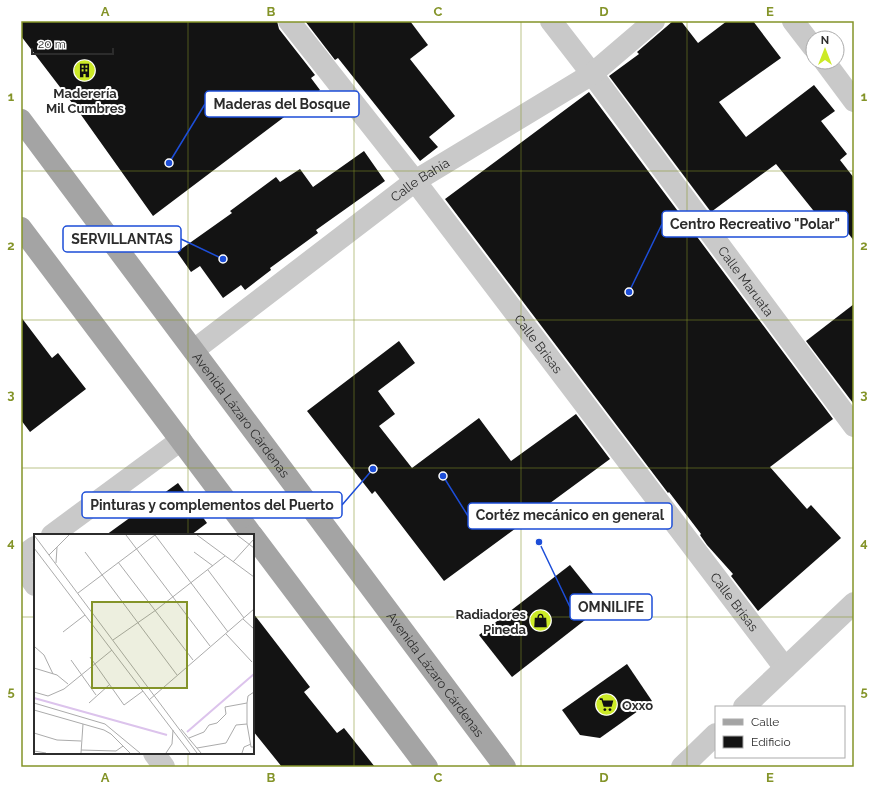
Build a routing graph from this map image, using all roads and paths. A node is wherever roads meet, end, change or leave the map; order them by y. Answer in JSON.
{"nodes":[{"id":1,"x":289,"y":21,"type":"edge"},
{"id":2,"x":551,"y":21,"type":"edge"},
{"id":3,"x":654,"y":21,"type":"edge"},
{"id":4,"x":793,"y":21,"type":"edge"},
{"id":5,"x":805,"y":37,"type":"edge"},
{"id":6,"x":830,"y":70,"type":"edge"},
{"id":7,"x":592,"y":74,"type":"junction"},
{"id":8,"x":854,"y":101,"type":"edge"},
{"id":9,"x":21,"y":120,"type":"edge"},
{"id":10,"x":415,"y":181,"type":"junction"},
{"id":11,"x":21,"y":228,"type":"edge"},
{"id":12,"x":194,"y":350,"type":"junction"},
{"id":13,"x":854,"y":426,"type":"edge"},
{"id":14,"x":181,"y":440,"type":"junction"},
{"id":15,"x":53,"y":534,"type":"edge"},
{"id":16,"x":252,"y":534,"type":"edge"},
{"id":17,"x":254,"y":537,"type":"edge"},
{"id":18,"x":34,"y":548,"type":"edge"},
{"id":19,"x":21,"y":558,"type":"edge"},
{"id":20,"x":21,"y":565,"type":"edge"},
{"id":21,"x":34,"y":584,"type":"edge"},
{"id":22,"x":854,"y":603,"type":"edge"},
{"id":23,"x":785,"y":668,"type":"junction"},
{"id":24,"x":745,"y":706,"type":"edge"},
{"id":25,"x":715,"y":735,"type":"edge"},
{"id":26,"x":427,"y":767,"type":"edge"},
{"id":27,"x":505,"y":767,"type":"edge"},
{"id":28,"x":682,"y":767,"type":"edge"}],
"edges":[{"from":1,"to":10,"type":"street","name":"Calle Brisas"},
{"from":2,"to":7,"type":"street","name":"Calle Maruata"},
{"from":3,"to":7,"type":"street","name":"Calle Bahía"},
{"from":4,"to":5,"type":"street"},
{"from":6,"to":8,"type":"street"},
{"from":7,"to":10,"type":"street","name":"Calle Bahía"},
{"from":7,"to":13,"type":"street","name":"Calle Maruata"},
{"from":9,"to":12,"type":"main road","name":"Avenida Lázaro Cárdenas"},
{"from":10,"to":12,"type":"street","name":"Calle Bahía"},
{"from":10,"to":23,"type":"street","name":"Calle Brisas"},
{"from":11,"to":14,"type":"main road"},
{"from":12,"to":27,"type":"main road","name":"Avenida Lázaro Cárdenas"},
{"from":14,"to":15,"type":"street"},
{"from":14,"to":16,"type":"main road"},
{"from":17,"to":26,"type":"main road"},
{"from":18,"to":19,"type":"street"},
{"from":20,"to":21,"type":"street"},
{"from":22,"to":23,"type":"street"},
{"from":23,"to":24,"type":"street"},
{"from":25,"to":28,"type":"street"}]}
